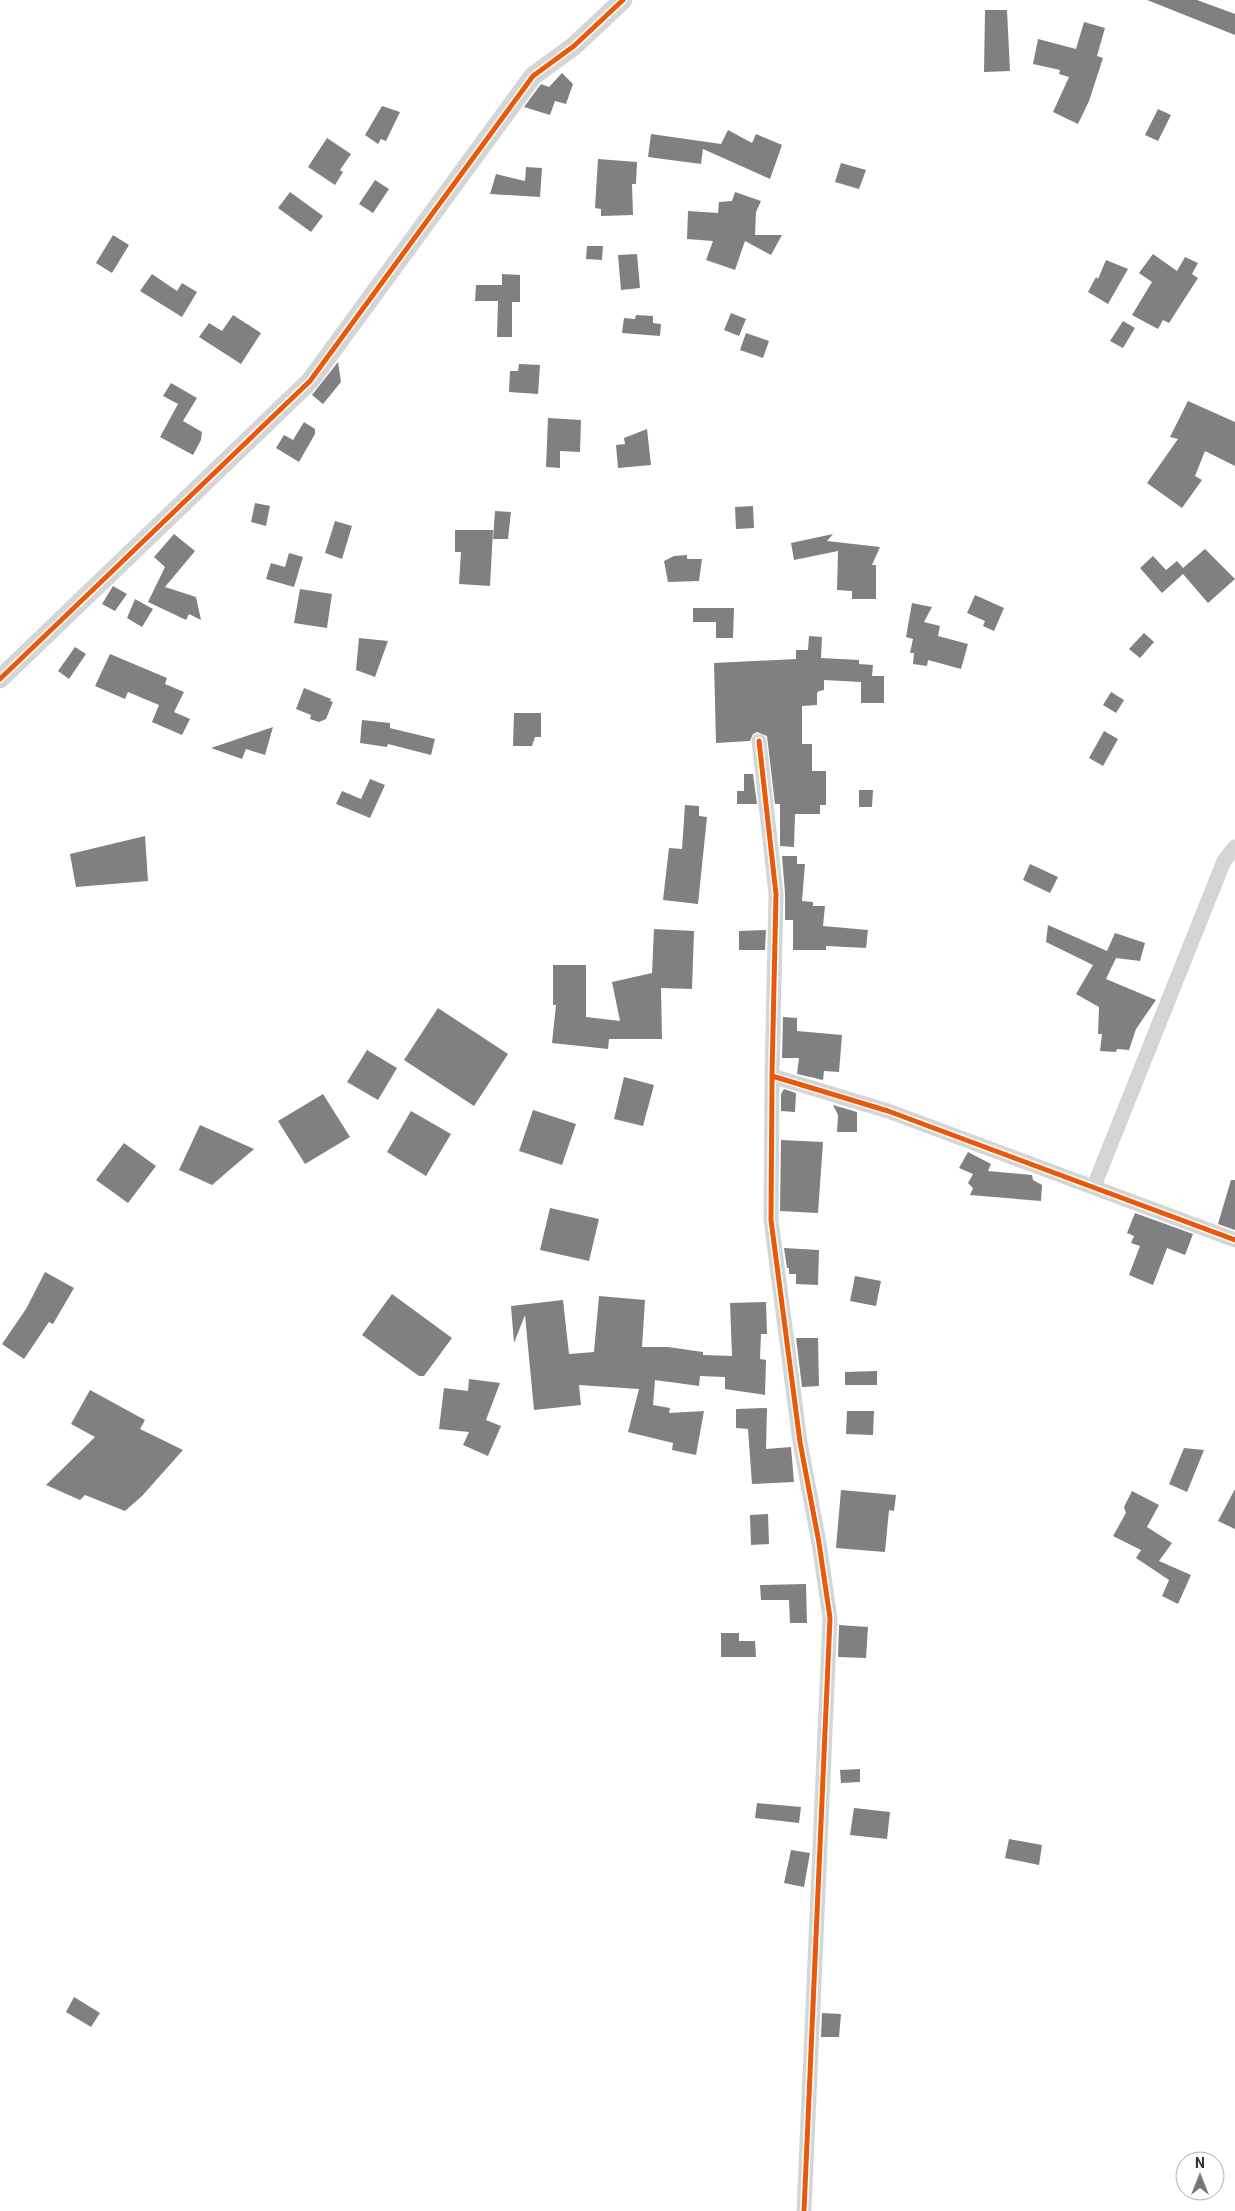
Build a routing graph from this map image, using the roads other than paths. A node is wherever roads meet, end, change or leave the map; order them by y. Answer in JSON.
{"nodes":[{"id":1,"x":623,"y":0,"type":"edge"},
{"id":2,"x":0,"y":679,"type":"edge"},
{"id":3,"x":759,"y":741,"type":"dead end"},
{"id":4,"x":1235,"y":847,"type":"edge"},
{"id":5,"x":772,"y":1076,"type":"junction"},
{"id":6,"x":1094,"y":1186,"type":"junction"},
{"id":7,"x":1235,"y":1240,"type":"edge"},
{"id":8,"x":804,"y":2211,"type":"edge"}],
"edges":[{"from":1,"to":2,"type":"street"},
{"from":3,"to":5,"type":"street"},
{"from":4,"to":6,"type":"street"},
{"from":5,"to":6,"type":"street"},
{"from":5,"to":8,"type":"street"},
{"from":6,"to":7,"type":"street"}]}
